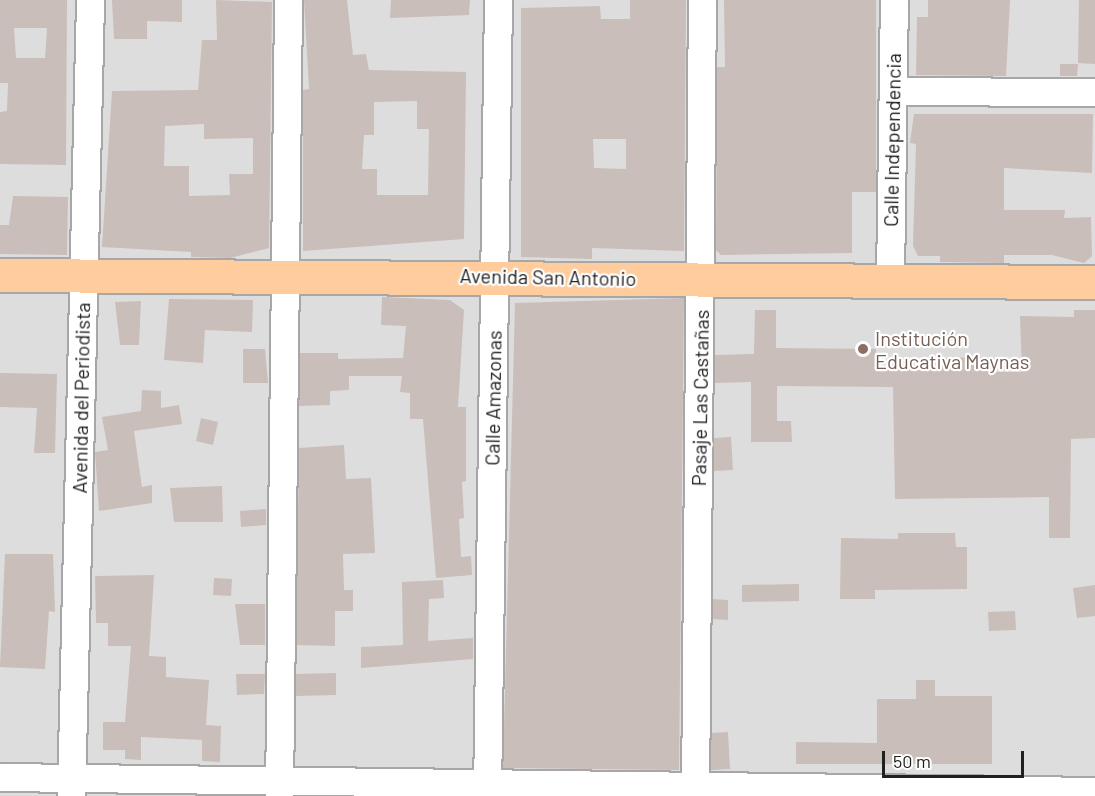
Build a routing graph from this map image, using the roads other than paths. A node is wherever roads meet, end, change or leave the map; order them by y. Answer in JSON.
{"nodes":[{"id":1,"x":90,"y":0,"type":"edge"},
{"id":2,"x":288,"y":0,"type":"edge"},
{"id":3,"x":498,"y":0,"type":"edge"},
{"id":4,"x":702,"y":0,"type":"edge"},
{"id":5,"x":894,"y":0,"type":"edge"},
{"id":6,"x":893,"y":92,"type":"junction"},
{"id":7,"x":1095,"y":92,"type":"edge"},
{"id":8,"x":0,"y":275,"type":"edge"},
{"id":9,"x":84,"y":275,"type":"junction"},
{"id":10,"x":495,"y":275,"type":"junction"},
{"id":11,"x":283,"y":277,"type":"junction"},
{"id":12,"x":702,"y":280,"type":"junction"},
{"id":13,"x":890,"y":280,"type":"junction"},
{"id":14,"x":1095,"y":282,"type":"edge"},
{"id":15,"x":0,"y":777,"type":"edge"},
{"id":16,"x":71,"y":788,"type":"edge"},
{"id":17,"x":279,"y":790,"type":"edge"},
{"id":18,"x":487,"y":790,"type":"edge"},
{"id":19,"x":1095,"y":791,"type":"edge"},
{"id":20,"x":695,"y":792,"type":"edge"},
{"id":21,"x":902,"y":793,"type":"edge"}],
"edges":[{"from":1,"to":9,"type":"street","name":"Avenida del Periodista"},
{"from":2,"to":11,"type":"street"},
{"from":3,"to":10,"type":"street","name":"Calle Amazonas"},
{"from":4,"to":12,"type":"street","name":"Pasaje Las Castañas"},
{"from":5,"to":6,"type":"street","name":"Calle Independencia"},
{"from":6,"to":7,"type":"street"},
{"from":6,"to":13,"type":"street","name":"Calle Independencia"},
{"from":8,"to":9,"type":"main road","name":"Avenida San Antonio"},
{"from":9,"to":11,"type":"main road","name":"Avenida San Antonio"},
{"from":9,"to":16,"type":"street","name":"Avenida del Periodista"},
{"from":10,"to":11,"type":"main road","name":"Avenida San Antonio"},
{"from":10,"to":12,"type":"main road","name":"Avenida San Antonio"},
{"from":10,"to":18,"type":"street","name":"Calle Amazonas"},
{"from":11,"to":17,"type":"street"},
{"from":12,"to":13,"type":"main road","name":"Avenida San Antonio"},
{"from":12,"to":20,"type":"street","name":"Pasaje Las Castañas"},
{"from":13,"to":14,"type":"main road","name":"Avenida San Antonio"},
{"from":15,"to":16,"type":"street"},
{"from":16,"to":17,"type":"street"},
{"from":17,"to":18,"type":"street"},
{"from":18,"to":20,"type":"street"},
{"from":19,"to":21,"type":"street"},
{"from":20,"to":21,"type":"street"}]}
